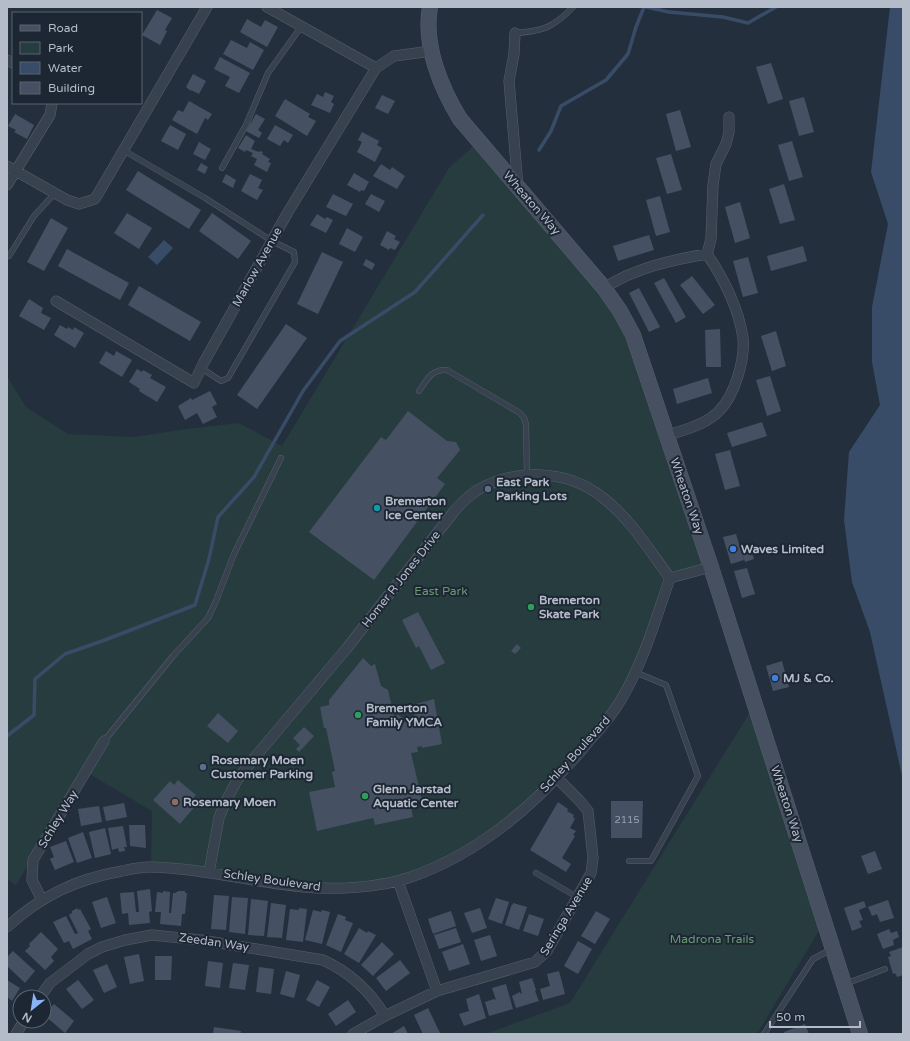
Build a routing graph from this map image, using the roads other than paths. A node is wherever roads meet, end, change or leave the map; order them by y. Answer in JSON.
{"nodes":[{"id":1,"x":207,"y":7,"type":"edge"},
{"id":2,"x":267,"y":7,"type":"edge"},
{"id":3,"x":430,"y":7,"type":"edge"},
{"id":4,"x":573,"y":7,"type":"edge"},
{"id":5,"x":301,"y":27,"type":"junction"},
{"id":6,"x":515,"y":33,"type":"joint"},
{"id":7,"x":432,"y":51,"type":"junction"},
{"id":8,"x":376,"y":68,"type":"junction"},
{"id":9,"x":52,"y":104,"type":"edge"},
{"id":10,"x":729,"y":117,"type":"dead end"},
{"id":11,"x":124,"y":150,"type":"junction"},
{"id":12,"x":11,"y":168,"type":"edge"},
{"id":13,"x":222,"y":168,"type":"dead end"},
{"id":14,"x":7,"y":185,"type":"edge"},
{"id":15,"x":518,"y":187,"type":"junction"},
{"id":16,"x":55,"y":193,"type":"junction"},
{"id":17,"x":272,"y":240,"type":"junction"},
{"id":18,"x":706,"y":254,"type":"junction"},
{"id":19,"x":9,"y":256,"type":"dead end"},
{"id":20,"x":604,"y":288,"type":"junction"},
{"id":21,"x":56,"y":301,"type":"dead end"},
{"id":22,"x":201,"y":368,"type":"junction"},
{"id":23,"x":419,"y":391,"type":"dead end"},
{"id":24,"x":667,"y":435,"type":"junction"},
{"id":25,"x":281,"y":458,"type":"dead end"},
{"id":26,"x":527,"y":475,"type":"junction"},
{"id":27,"x":711,"y":567,"type":"junction"},
{"id":28,"x":670,"y":578,"type":"junction"},
{"id":29,"x":635,"y":672,"type":"junction"},
{"id":30,"x":104,"y":741,"type":"joint"},
{"id":31,"x":556,"y":778,"type":"junction"},
{"id":32,"x":629,"y":861,"type":"dead end"},
{"id":33,"x":209,"y":872,"type":"junction"},
{"id":34,"x":536,"y":873,"type":"dead end"},
{"id":35,"x":398,"y":881,"type":"junction"},
{"id":36,"x":578,"y":898,"type":"junction"},
{"id":37,"x":42,"y":900,"type":"junction"},
{"id":38,"x":7,"y":927,"type":"edge"},
{"id":39,"x":833,"y":948,"type":"junction"},
{"id":40,"x":885,"y":969,"type":"dead end"},
{"id":41,"x":844,"y":984,"type":"junction"},
{"id":42,"x":46,"y":989,"type":"edge"},
{"id":43,"x":437,"y":991,"type":"junction"},
{"id":44,"x":385,"y":1016,"type":"junction"},
{"id":45,"x":353,"y":1034,"type":"edge"},
{"id":46,"x":764,"y":1034,"type":"edge"},
{"id":47,"x":860,"y":1034,"type":"edge"}],
"edges":[{"from":1,"to":11,"type":"street"},
{"from":2,"to":5,"type":"street"},
{"from":3,"to":7,"type":"main road","name":"Wheaton Way"},
{"from":4,"to":6,"type":"lane"},
{"from":5,"to":8,"type":"street"},
{"from":5,"to":13,"type":"lane"},
{"from":6,"to":15,"type":"street"},
{"from":7,"to":8,"type":"street","name":"Marlow Avenue"},
{"from":7,"to":15,"type":"main road","name":"Wheaton Way"},
{"from":8,"to":17,"type":"street","name":"Marlow Avenue"},
{"from":9,"to":12,"type":"street"},
{"from":10,"to":18,"type":"street"},
{"from":11,"to":16,"type":"street"},
{"from":11,"to":17,"type":"lane"},
{"from":12,"to":14,"type":"street"},
{"from":12,"to":16,"type":"street"},
{"from":15,"to":20,"type":"main road","name":"Wheaton Way"},
{"from":16,"to":19,"type":"lane"},
{"from":17,"to":22,"type":"street","name":"Marlow Avenue"},
{"from":17,"to":22,"type":"lane"},
{"from":18,"to":20,"type":"street"},
{"from":18,"to":24,"type":"street"},
{"from":20,"to":24,"type":"main road","name":"Wheaton Way"},
{"from":21,"to":22,"type":"street","name":"Marlow Avenue"},
{"from":23,"to":26,"type":"lane"},
{"from":24,"to":27,"type":"main road","name":"Wheaton Way"},
{"from":25,"to":30,"type":"lane"},
{"from":26,"to":28,"type":"street","name":"Homer R Jones Drive"},
{"from":26,"to":33,"type":"street","name":"Homer R Jones Drive"},
{"from":27,"to":28,"type":"street"},
{"from":27,"to":39,"type":"main road","name":"Wheaton Way"},
{"from":28,"to":29,"type":"street","name":"Schley Boulevard"},
{"from":29,"to":31,"type":"street","name":"Schley Boulevard"},
{"from":29,"to":32,"type":"lane"},
{"from":30,"to":37,"type":"street","name":"Schley Way"},
{"from":31,"to":35,"type":"street","name":"Schley Boulevard"},
{"from":31,"to":36,"type":"street","name":"Seringa Avenue"},
{"from":33,"to":35,"type":"street","name":"Schley Boulevard"},
{"from":33,"to":37,"type":"street","name":"Schley Boulevard"},
{"from":34,"to":36,"type":"lane"},
{"from":35,"to":43,"type":"street"},
{"from":36,"to":43,"type":"street","name":"Seringa Avenue"},
{"from":37,"to":38,"type":"street","name":"Schley Boulevard"},
{"from":39,"to":41,"type":"main road","name":"Wheaton Way"},
{"from":39,"to":46,"type":"lane"},
{"from":40,"to":41,"type":"lane"},
{"from":41,"to":47,"type":"main road","name":"Wheaton Way"},
{"from":42,"to":44,"type":"street","name":"Zeedan Way"},
{"from":43,"to":44,"type":"street","name":"Seringa Avenue"},
{"from":44,"to":45,"type":"street","name":"Seringa Avenue"}]}
